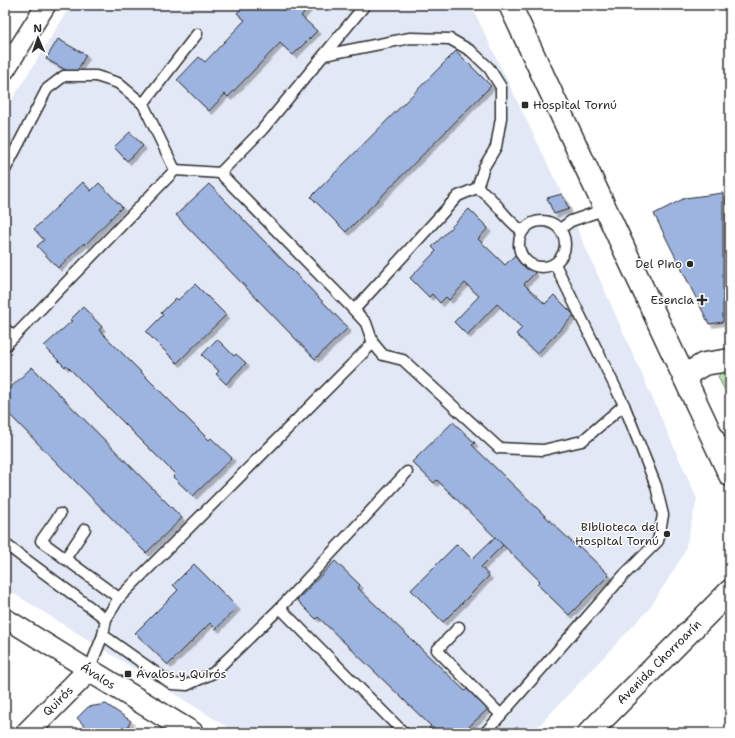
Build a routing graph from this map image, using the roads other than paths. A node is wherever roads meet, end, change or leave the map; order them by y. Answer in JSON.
{"nodes":[{"id":1,"x":46,"y":5,"type":"edge"},
{"id":2,"x":365,"y":5,"type":"edge"},
{"id":3,"x":510,"y":5,"type":"edge"},
{"id":4,"x":197,"y":34,"type":"dead end"},
{"id":5,"x":324,"y":55,"type":"junction"},
{"id":6,"x":5,"y":70,"type":"edge"},
{"id":7,"x":143,"y":104,"type":"junction"},
{"id":8,"x":5,"y":170,"type":"edge"},
{"id":9,"x":175,"y":170,"type":"junction"},
{"id":10,"x":220,"y":173,"type":"junction"},
{"id":11,"x":477,"y":188,"type":"junction"},
{"id":12,"x":606,"y":209,"type":"junction"},
{"id":13,"x":560,"y":229,"type":"junction"},
{"id":14,"x":523,"y":231,"type":"junction"},
{"id":15,"x":555,"y":264,"type":"junction"},
{"id":16,"x":354,"y":310,"type":"junction"},
{"id":17,"x":5,"y":329,"type":"edge"},
{"id":18,"x":14,"y":337,"type":"junction"},
{"id":19,"x":373,"y":343,"type":"junction"},
{"id":20,"x":5,"y":346,"type":"edge"},
{"id":21,"x":730,"y":360,"type":"edge"},
{"id":22,"x":684,"y":376,"type":"junction"},
{"id":23,"x":624,"y":405,"type":"junction"},
{"id":24,"x":408,"y":472,"type":"dead end"},
{"id":25,"x":730,"y":476,"type":"edge"},
{"id":26,"x":60,"y":514,"type":"dead end"},
{"id":27,"x":84,"y":529,"type":"dead end"},
{"id":28,"x":5,"y":544,"type":"edge"},
{"id":29,"x":65,"y":559,"type":"junction"},
{"id":30,"x":730,"y":591,"type":"edge"},
{"id":31,"x":119,"y":598,"type":"junction"},
{"id":32,"x":280,"y":608,"type":"junction"},
{"id":33,"x":5,"y":618,"type":"edge"},
{"id":34,"x":106,"y":619,"type":"junction"},
{"id":35,"x":459,"y":627,"type":"dead end"},
{"id":36,"x":103,"y":635,"type":"junction"},
{"id":37,"x":89,"y":670,"type":"junction"},
{"id":38,"x":502,"y":715,"type":"junction"},
{"id":39,"x":27,"y":733,"type":"edge"},
{"id":40,"x":192,"y":733,"type":"edge"},
{"id":41,"x":404,"y":733,"type":"edge"},
{"id":42,"x":484,"y":733,"type":"edge"},
{"id":43,"x":589,"y":733,"type":"edge"}],
"edges":[{"from":1,"to":6,"type":"street"},
{"from":2,"to":5,"type":"lane"},
{"from":3,"to":12,"type":"main road"},
{"from":4,"to":7,"type":"lane"},
{"from":5,"to":10,"type":"lane"},
{"from":5,"to":11,"type":"lane"},
{"from":7,"to":8,"type":"lane"},
{"from":7,"to":9,"type":"lane"},
{"from":9,"to":10,"type":"lane"},
{"from":9,"to":18,"type":"lane"},
{"from":10,"to":16,"type":"lane"},
{"from":11,"to":14,"type":"lane"},
{"from":11,"to":16,"type":"lane"},
{"from":12,"to":13,"type":"lane"},
{"from":12,"to":22,"type":"main road"},
{"from":13,"to":14,"type":"lane"},
{"from":13,"to":15,"type":"lane"},
{"from":14,"to":15,"type":"lane"},
{"from":15,"to":23,"type":"lane"},
{"from":16,"to":19,"type":"lane"},
{"from":17,"to":18,"type":"lane"},
{"from":18,"to":20,"type":"lane"},
{"from":19,"to":23,"type":"lane"},
{"from":19,"to":31,"type":"lane"},
{"from":21,"to":22,"type":"main road"},
{"from":22,"to":25,"type":"main road"},
{"from":23,"to":38,"type":"lane"},
{"from":24,"to":32,"type":"lane"},
{"from":26,"to":29,"type":"lane"},
{"from":27,"to":29,"type":"lane"},
{"from":28,"to":34,"type":"lane"},
{"from":29,"to":31,"type":"lane"},
{"from":30,"to":43,"type":"main road","name":"Avenida Chorroarín"},
{"from":31,"to":34,"type":"lane"},
{"from":32,"to":36,"type":"lane"},
{"from":32,"to":41,"type":"lane"},
{"from":33,"to":37,"type":"street","name":"Ávalos"},
{"from":34,"to":36,"type":"lane"},
{"from":35,"to":38,"type":"lane"},
{"from":36,"to":37,"type":"lane"},
{"from":37,"to":39,"type":"main road","name":"Quirós"},
{"from":37,"to":40,"type":"main road","name":"Ávalos"},
{"from":38,"to":42,"type":"lane"}]}
